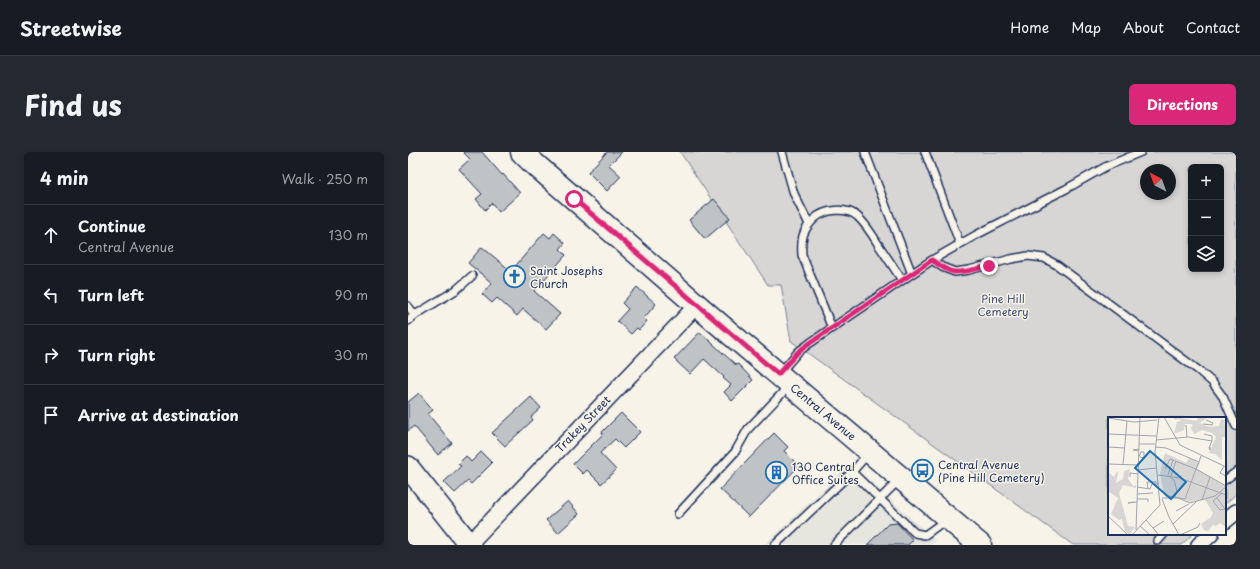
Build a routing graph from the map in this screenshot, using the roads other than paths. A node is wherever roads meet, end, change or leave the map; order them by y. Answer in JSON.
{"nodes":[{"id":1,"x":522,"y":152,"type":"edge"},
{"id":2,"x":782,"y":152,"type":"edge"},
{"id":3,"x":865,"y":152,"type":"edge"},
{"id":4,"x":925,"y":152,"type":"edge"},
{"id":5,"x":1141,"y":152,"type":"edge"},
{"id":6,"x":809,"y":224,"type":"junction"},
{"id":7,"x":960,"y":244,"type":"junction"},
{"id":8,"x":932,"y":260,"type":"junction"},
{"id":9,"x":912,"y":274,"type":"junction"},
{"id":10,"x":472,"y":276,"type":"dead end"},
{"id":11,"x":902,"y":280,"type":"junction"},
{"id":12,"x":697,"y":305,"type":"junction"},
{"id":13,"x":408,"y":306,"type":"edge"},
{"id":14,"x":415,"y":315,"type":"junction"},
{"id":15,"x":408,"y":321,"type":"edge"},
{"id":16,"x":832,"y":328,"type":"junction"},
{"id":17,"x":784,"y":380,"type":"junction"},
{"id":18,"x":1236,"y":426,"type":"edge"},
{"id":19,"x":870,"y":452,"type":"junction"},
{"id":20,"x":852,"y":472,"type":"junction"},
{"id":21,"x":1236,"y":472,"type":"edge"},
{"id":22,"x":410,"y":473,"type":"edge"},
{"id":23,"x":901,"y":478,"type":"junction"},
{"id":24,"x":1226,"y":479,"type":"edge"},
{"id":25,"x":880,"y":499,"type":"junction"},
{"id":26,"x":1236,"y":512,"type":"edge"},
{"id":27,"x":678,"y":514,"type":"dead end"},
{"id":28,"x":948,"y":518,"type":"junction"},
{"id":29,"x":1226,"y":520,"type":"edge"},
{"id":30,"x":1163,"y":535,"type":"edge"},
{"id":31,"x":1210,"y":535,"type":"edge"},
{"id":32,"x":1158,"y":541,"type":"dead end"},
{"id":33,"x":469,"y":544,"type":"edge"},
{"id":34,"x":778,"y":544,"type":"edge"},
{"id":35,"x":834,"y":545,"type":"edge"},
{"id":36,"x":980,"y":545,"type":"edge"},
{"id":37,"x":1199,"y":545,"type":"edge"}],
"edges":[{"from":1,"to":12,"type":"main road","name":"Central Avenue"},
{"from":2,"to":6,"type":"lane"},
{"from":3,"to":9,"type":"lane"},
{"from":4,"to":7,"type":"lane"},
{"from":5,"to":7,"type":"lane"},
{"from":6,"to":11,"type":"lane"},
{"from":6,"to":16,"type":"lane"},
{"from":7,"to":8,"type":"lane"},
{"from":8,"to":9,"type":"lane"},
{"from":8,"to":18,"type":"lane"},
{"from":9,"to":11,"type":"lane"},
{"from":10,"to":14,"type":"lane"},
{"from":11,"to":16,"type":"lane"},
{"from":12,"to":17,"type":"main road","name":"Central Avenue"},
{"from":12,"to":33,"type":"street","name":"Trakey Street"},
{"from":13,"to":14,"type":"lane"},
{"from":14,"to":15,"type":"lane"},
{"from":16,"to":17,"type":"lane"},
{"from":17,"to":19,"type":"main road","name":"Central Avenue"},
{"from":17,"to":27,"type":"lane"},
{"from":19,"to":20,"type":"lane"},
{"from":19,"to":23,"type":"main road","name":"Central Avenue"},
{"from":20,"to":25,"type":"lane"},
{"from":20,"to":34,"type":"lane"},
{"from":21,"to":24,"type":"lane"},
{"from":22,"to":33,"type":"street"},
{"from":23,"to":25,"type":"lane"},
{"from":23,"to":28,"type":"main road","name":"Central Avenue"},
{"from":25,"to":28,"type":"lane"},
{"from":25,"to":35,"type":"lane"},
{"from":26,"to":29,"type":"street"},
{"from":28,"to":36,"type":"main road","name":"Central Avenue"},
{"from":30,"to":32,"type":"lane"},
{"from":31,"to":37,"type":"street"}]}
